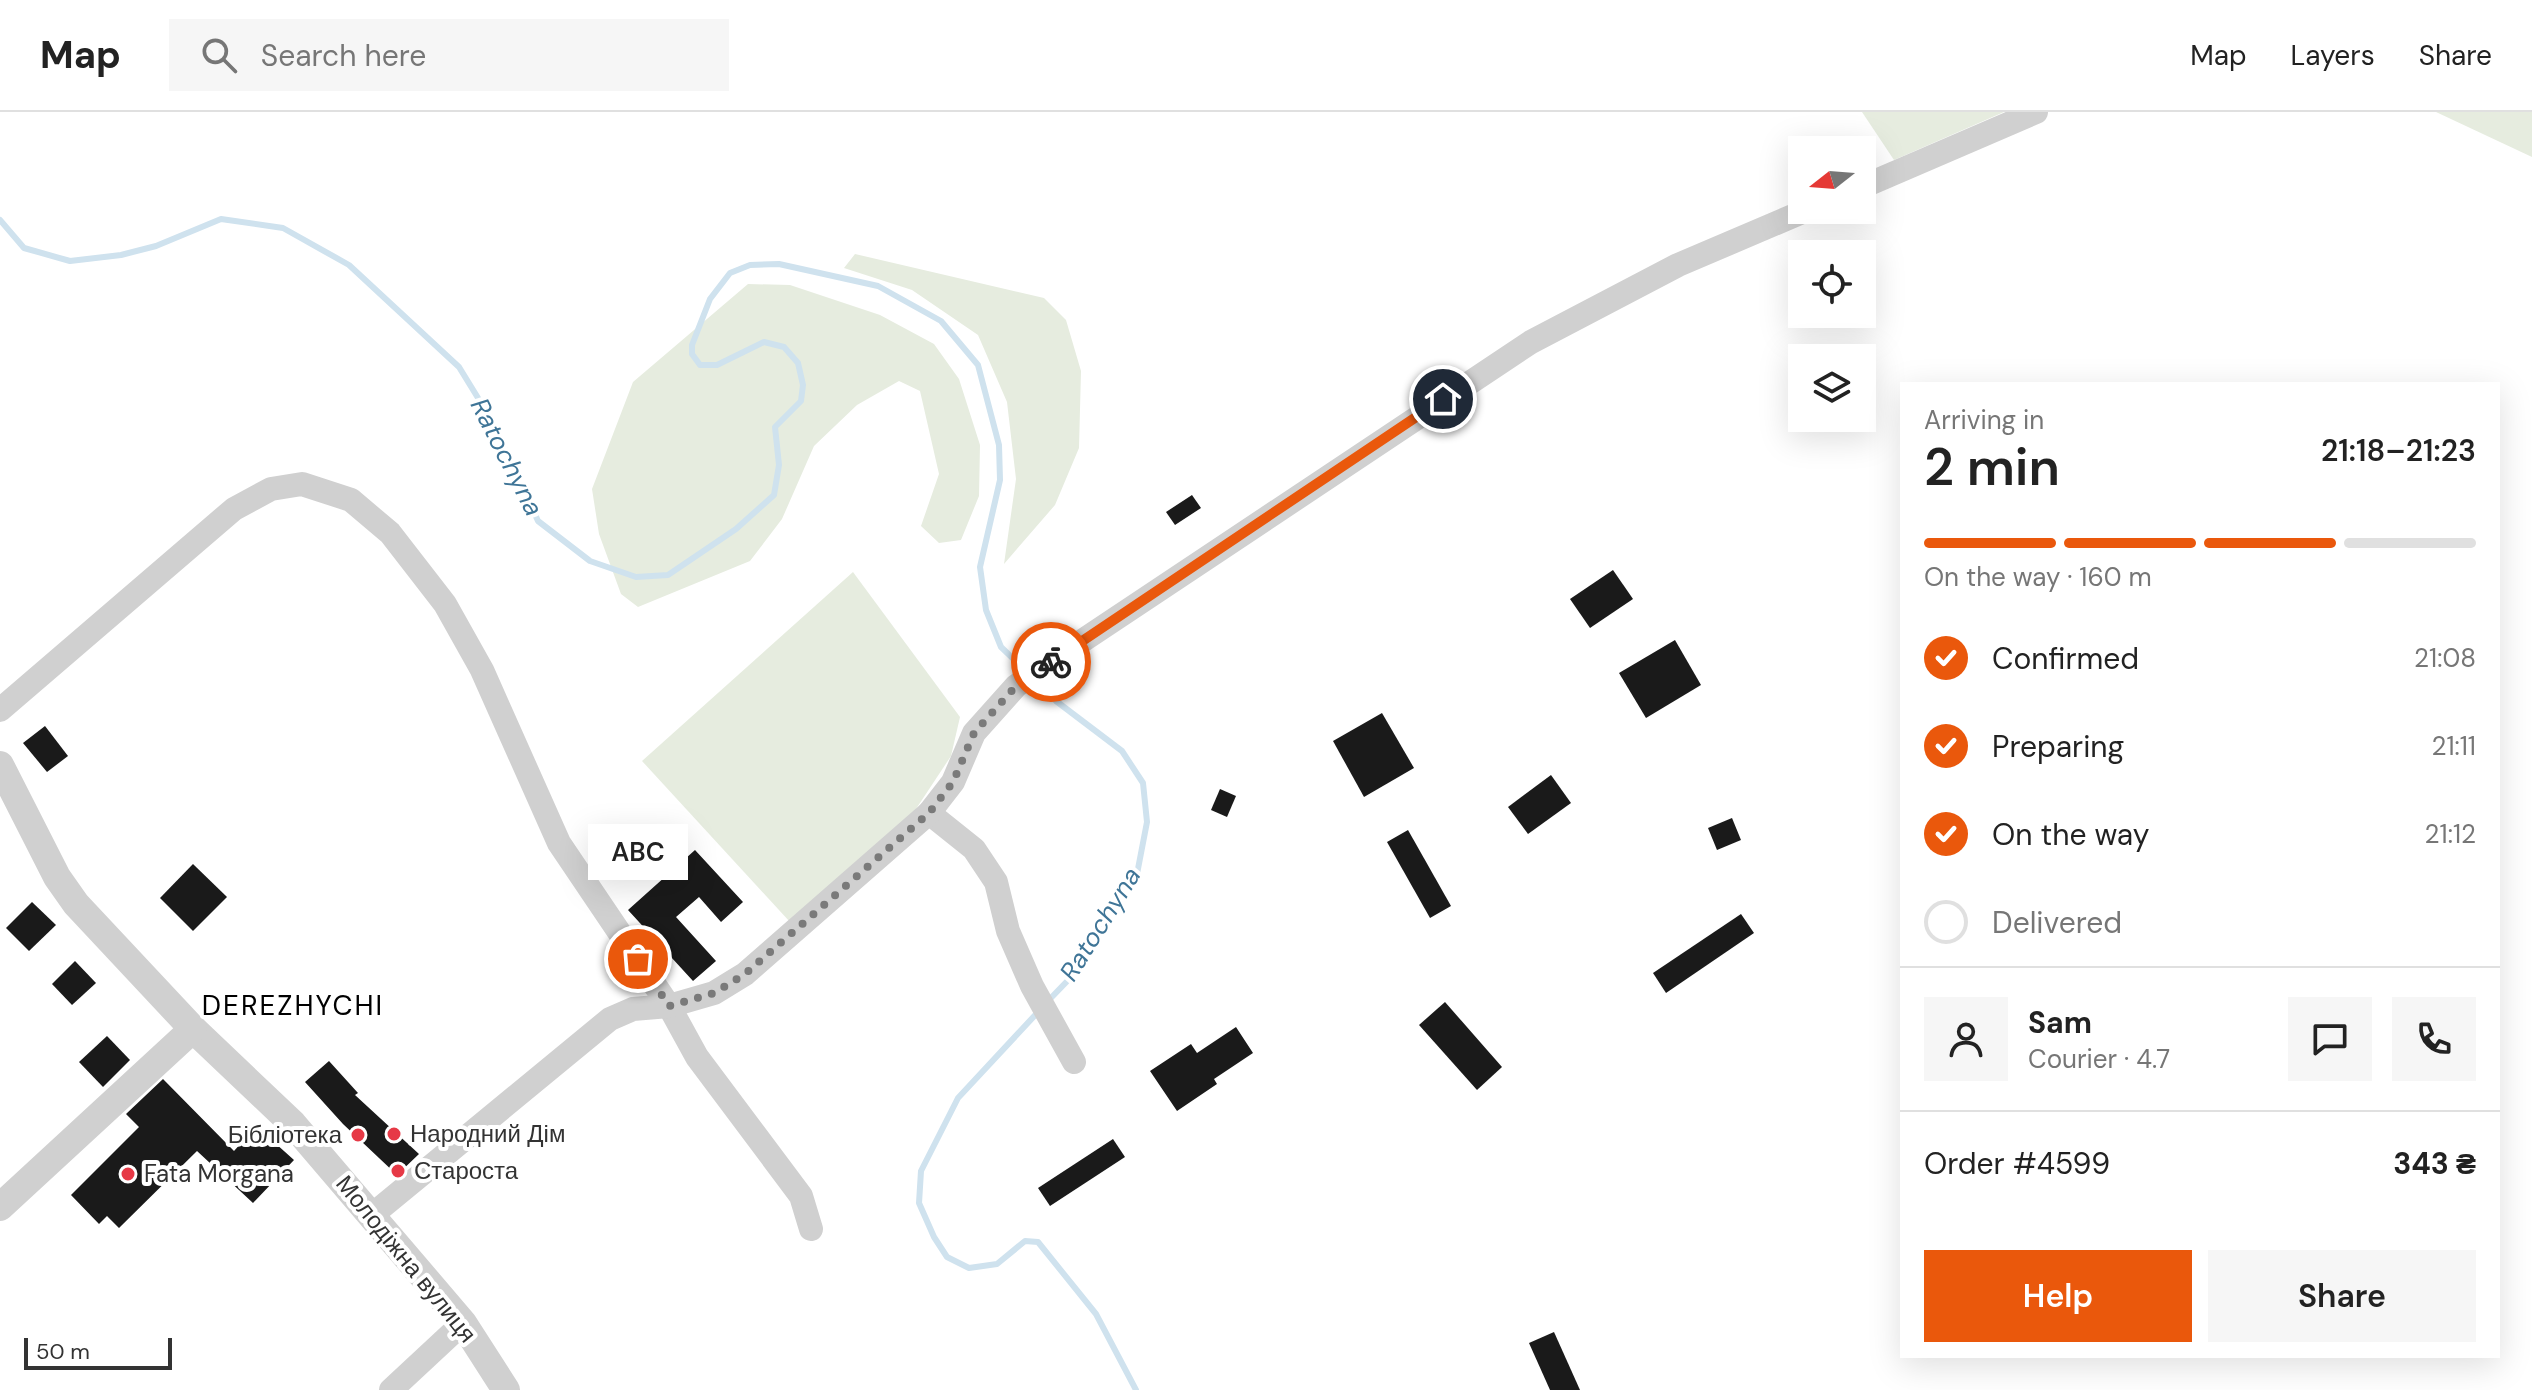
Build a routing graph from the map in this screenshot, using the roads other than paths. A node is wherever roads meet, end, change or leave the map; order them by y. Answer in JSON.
{"nodes":[{"id":1,"x":2036,"y":112,"type":"edge"},
{"id":2,"x":1876,"y":181,"type":"edge"},
{"id":3,"x":1788,"y":218,"type":"edge"},
{"id":4,"x":0,"y":710,"type":"edge"},
{"id":5,"x":0,"y":765,"type":"edge"},
{"id":6,"x":929,"y":813,"type":"junction"},
{"id":7,"x":669,"y":1006,"type":"junction"},
{"id":8,"x":193,"y":1029,"type":"junction"},
{"id":9,"x":1074,"y":1062,"type":"dead end"},
{"id":10,"x":0,"y":1207,"type":"edge"},
{"id":11,"x":372,"y":1215,"type":"junction"},
{"id":12,"x":811,"y":1229,"type":"dead end"},
{"id":13,"x":463,"y":1323,"type":"junction"},
{"id":14,"x":391,"y":1390,"type":"edge"},
{"id":15,"x":506,"y":1390,"type":"edge"}],
"edges":[{"from":1,"to":2,"type":"street"},
{"from":3,"to":6,"type":"street"},
{"from":4,"to":7,"type":"street"},
{"from":5,"to":8,"type":"street","name":"Молодіжна вулиця"},
{"from":6,"to":7,"type":"street"},
{"from":6,"to":9,"type":"street"},
{"from":7,"to":11,"type":"street"},
{"from":7,"to":12,"type":"street"},
{"from":8,"to":10,"type":"street"},
{"from":8,"to":11,"type":"street","name":"Молодіжна вулиця"},
{"from":11,"to":13,"type":"street","name":"Молодіжна вулиця"},
{"from":13,"to":14,"type":"street"},
{"from":13,"to":15,"type":"street","name":"Молодіжна вулиця"}]}
